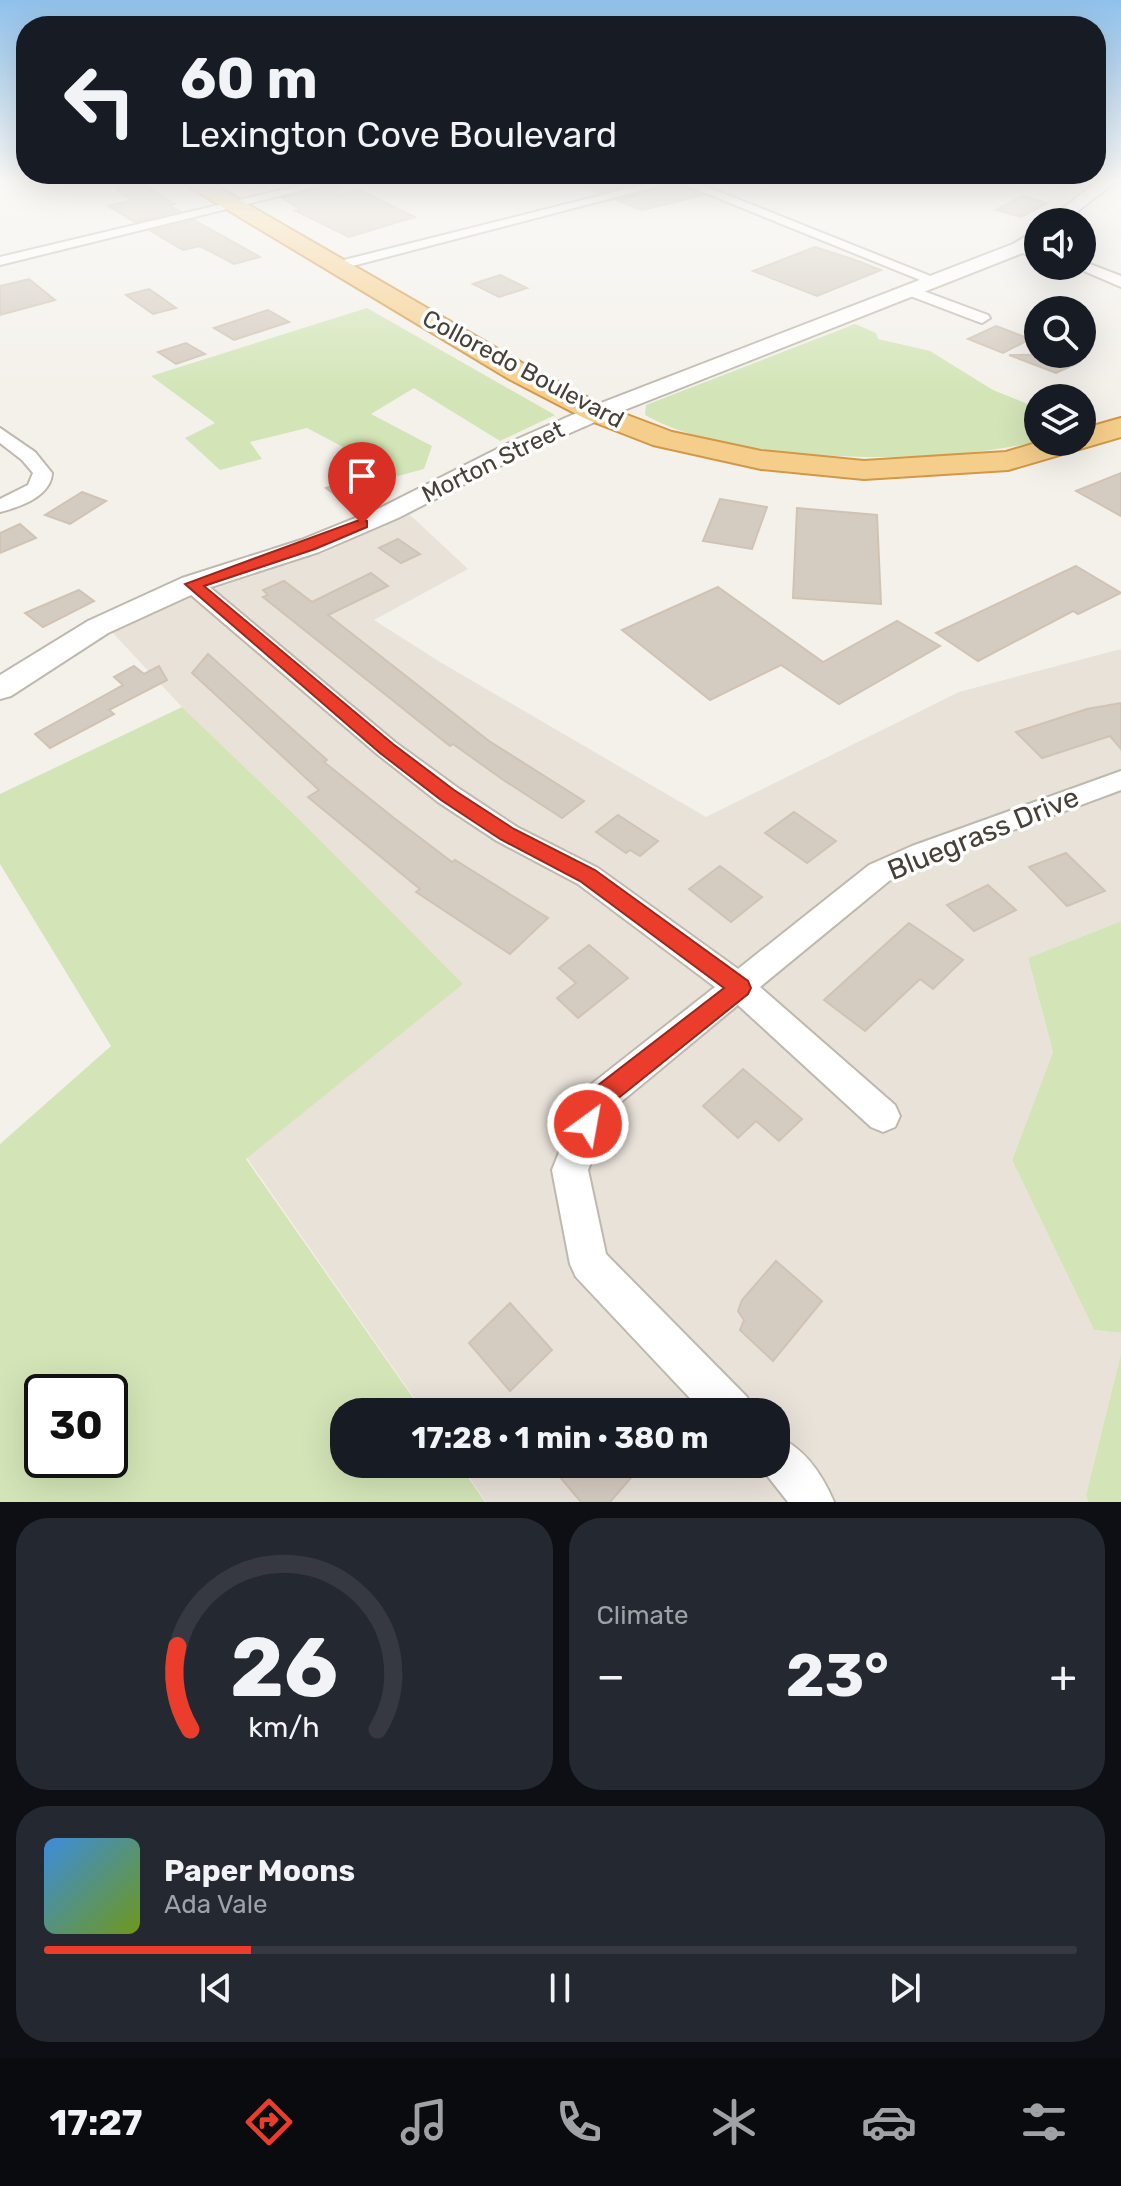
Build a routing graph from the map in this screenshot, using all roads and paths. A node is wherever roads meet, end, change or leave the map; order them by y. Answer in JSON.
{"nodes":[{"id":1,"x":36,"y":252,"type":"edge"},
{"id":2,"x":314,"y":252,"type":"edge"},
{"id":3,"x":392,"y":252,"type":"edge"},
{"id":4,"x":862,"y":252,"type":"edge"},
{"id":5,"x":1013,"y":252,"type":"edge"},
{"id":6,"x":0,"y":261,"type":"edge"},
{"id":7,"x":337,"y":266,"type":"junction"},
{"id":8,"x":1096,"y":271,"type":"edge"},
{"id":9,"x":935,"y":281,"type":"junction"},
{"id":10,"x":1121,"y":282,"type":"edge"},
{"id":11,"x":910,"y":291,"type":"junction"},
{"id":12,"x":982,"y":318,"type":"dead end"},
{"id":13,"x":596,"y":413,"type":"junction"},
{"id":14,"x":1121,"y":427,"type":"edge"},
{"id":15,"x":0,"y":434,"type":"edge"},
{"id":16,"x":1096,"y":435,"type":"edge"},
{"id":17,"x":1025,"y":456,"type":"edge"},
{"id":18,"x":0,"y":506,"type":"edge"},
{"id":19,"x":192,"y":584,"type":"junction"},
{"id":20,"x":0,"y":689,"type":"edge"},
{"id":21,"x":1121,"y":780,"type":"edge"},
{"id":22,"x":740,"y":988,"type":"junction"},
{"id":23,"x":883,"y":1116,"type":"dead end"},
{"id":24,"x":718,"y":1398,"type":"edge"},
{"id":25,"x":790,"y":1472,"type":"edge"},
{"id":26,"x":812,"y":1502,"type":"edge"}],
"edges":[{"from":1,"to":6,"type":"street"},
{"from":2,"to":7,"type":"highway","name":"Colloredo Boulevard"},
{"from":3,"to":7,"type":"street"},
{"from":4,"to":9,"type":"street"},
{"from":5,"to":9,"type":"street","name":"Morton Street"},
{"from":7,"to":13,"type":"highway","name":"Colloredo Boulevard"},
{"from":8,"to":10,"type":"street"},
{"from":9,"to":11,"type":"street","name":"Morton Street"},
{"from":11,"to":12,"type":"street"},
{"from":11,"to":13,"type":"street","name":"Morton Street"},
{"from":13,"to":17,"type":"highway","name":"Colloredo Boulevard"},
{"from":13,"to":19,"type":"street","name":"Morton Street"},
{"from":14,"to":16,"type":"highway"},
{"from":15,"to":18,"type":"street"},
{"from":19,"to":20,"type":"street","name":"Morton Street"},
{"from":19,"to":22,"type":"street"},
{"from":21,"to":22,"type":"street","name":"Bluegrass Drive"},
{"from":22,"to":23,"type":"street"},
{"from":22,"to":24,"type":"street","name":"Bluegrass Drive"},
{"from":25,"to":26,"type":"street"}]}
